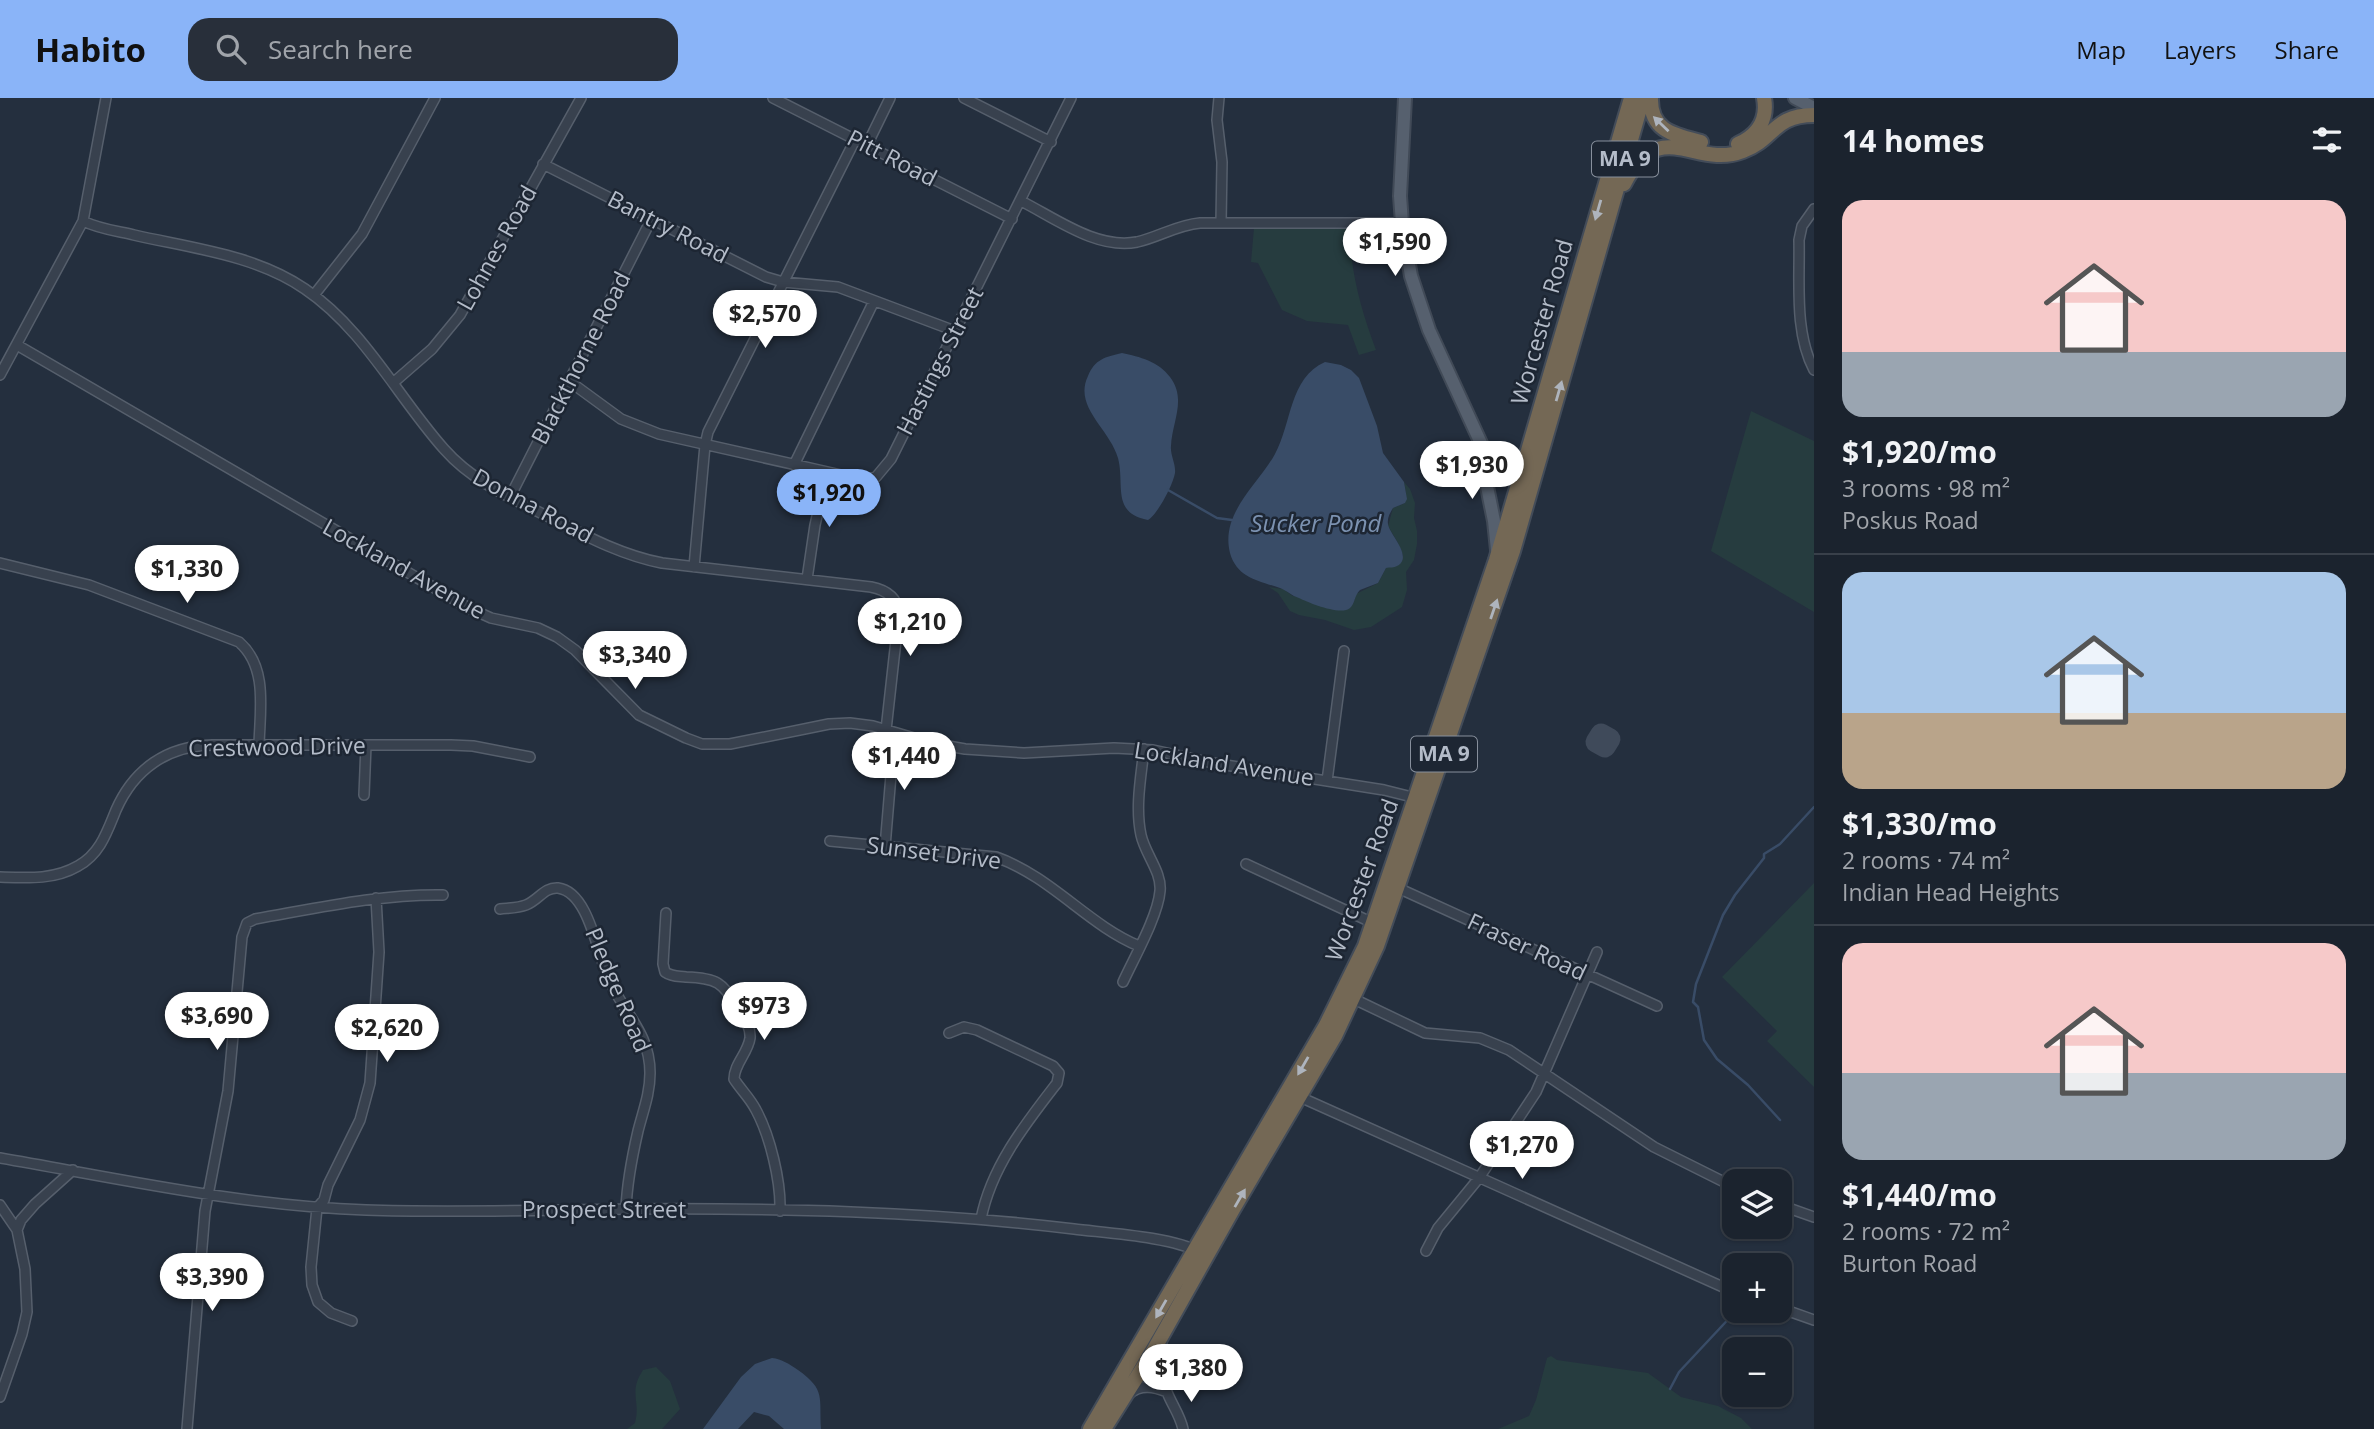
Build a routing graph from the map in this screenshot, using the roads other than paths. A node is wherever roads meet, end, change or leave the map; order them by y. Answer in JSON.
{"nodes":[{"id":1,"x":106,"y":98,"type":"edge"},
{"id":2,"x":435,"y":98,"type":"edge"},
{"id":3,"x":581,"y":98,"type":"edge"},
{"id":4,"x":773,"y":98,"type":"edge"},
{"id":5,"x":890,"y":98,"type":"edge"},
{"id":6,"x":964,"y":98,"type":"edge"},
{"id":7,"x":1071,"y":98,"type":"edge"},
{"id":8,"x":1219,"y":98,"type":"edge"},
{"id":9,"x":1405,"y":98,"type":"edge"},
{"id":10,"x":1631,"y":98,"type":"edge"},
{"id":11,"x":1643,"y":98,"type":"edge"},
{"id":12,"x":1651,"y":98,"type":"edge"},
{"id":13,"x":1764,"y":98,"type":"edge"},
{"id":14,"x":1795,"y":98,"type":"edge"},
{"id":15,"x":1813,"y":109,"type":"edge"},
{"id":16,"x":855,"y":140,"type":"junction"},
{"id":17,"x":1051,"y":142,"type":"junction"},
{"id":18,"x":867,"y":145,"type":"junction"},
{"id":19,"x":543,"y":164,"type":"junction"},
{"id":20,"x":1021,"y":201,"type":"junction"},
{"id":21,"x":1814,"y":209,"type":"edge"},
{"id":22,"x":652,"y":218,"type":"junction"},
{"id":23,"x":1012,"y":219,"type":"junction"},
{"id":24,"x":1608,"y":220,"type":"junction"},
{"id":25,"x":83,"y":221,"type":"junction"},
{"id":26,"x":1221,"y":223,"type":"junction"},
{"id":27,"x":1402,"y":223,"type":"junction"},
{"id":28,"x":783,"y":282,"type":"junction"},
{"id":29,"x":314,"y":295,"type":"junction"},
{"id":30,"x":874,"y":301,"type":"junction"},
{"id":31,"x":956,"y":331,"type":"junction"},
{"id":32,"x":18,"y":345,"type":"junction"},
{"id":33,"x":1814,"y":370,"type":"edge"},
{"id":34,"x":0,"y":375,"type":"edge"},
{"id":35,"x":569,"y":381,"type":"junction"},
{"id":36,"x":393,"y":383,"type":"junction"},
{"id":37,"x":1478,"y":440,"type":"junction"},
{"id":38,"x":705,"y":445,"type":"junction"},
{"id":39,"x":1529,"y":450,"type":"junction"},
{"id":40,"x":794,"y":465,"type":"junction"},
{"id":41,"x":827,"y":473,"type":"junction"},
{"id":42,"x":510,"y":498,"type":"junction"},
{"id":43,"x":1496,"y":560,"type":"junction"},
{"id":44,"x":0,"y":563,"type":"edge"},
{"id":45,"x":694,"y":567,"type":"junction"},
{"id":46,"x":807,"y":579,"type":"junction"},
{"id":47,"x":1344,"y":651,"type":"dead end"},
{"id":48,"x":886,"y":730,"type":"junction"},
{"id":49,"x":897,"y":733,"type":"junction"},
{"id":50,"x":259,"y":745,"type":"junction"},
{"id":51,"x":366,"y":745,"type":"junction"},
{"id":52,"x":1144,"y":749,"type":"junction"},
{"id":53,"x":530,"y":758,"type":"dead end"},
{"id":54,"x":1327,"y":780,"type":"junction"},
{"id":55,"x":364,"y":795,"type":"dead end"},
{"id":56,"x":1416,"y":798,"type":"junction"},
{"id":57,"x":830,"y":841,"type":"dead end"},
{"id":58,"x":885,"y":847,"type":"junction"},
{"id":59,"x":1246,"y":864,"type":"dead end"},
{"id":60,"x":0,"y":877,"type":"edge"},
{"id":61,"x":1398,"y":888,"type":"junction"},
{"id":62,"x":443,"y":895,"type":"dead end"},
{"id":63,"x":376,"y":898,"type":"junction"},
{"id":64,"x":500,"y":909,"type":"dead end"},
{"id":65,"x":666,"y":913,"type":"dead end"},
{"id":66,"x":1373,"y":923,"type":"junction"},
{"id":67,"x":1139,"y":946,"type":"junction"},
{"id":68,"x":1597,"y":952,"type":"dead end"},
{"id":69,"x":1587,"y":975,"type":"junction"},
{"id":70,"x":1123,"y":982,"type":"dead end"},
{"id":71,"x":1354,"y":999,"type":"junction"},
{"id":72,"x":1657,"y":1006,"type":"dead end"},
{"id":73,"x":949,"y":1032,"type":"dead end"},
{"id":74,"x":1546,"y":1074,"type":"junction"},
{"id":75,"x":1300,"y":1097,"type":"junction"},
{"id":76,"x":0,"y":1158,"type":"edge"},
{"id":77,"x":73,"y":1170,"type":"junction"},
{"id":78,"x":1479,"y":1178,"type":"junction"},
{"id":79,"x":1722,"y":1181,"type":"edge"},
{"id":80,"x":208,"y":1193,"type":"junction"},
{"id":81,"x":0,"y":1205,"type":"edge"},
{"id":82,"x":317,"y":1208,"type":"junction"},
{"id":83,"x":626,"y":1209,"type":"junction"},
{"id":84,"x":1792,"y":1209,"type":"edge"},
{"id":85,"x":780,"y":1211,"type":"junction"},
{"id":86,"x":1814,"y":1217,"type":"edge"},
{"id":87,"x":981,"y":1219,"type":"junction"},
{"id":88,"x":17,"y":1230,"type":"junction"},
{"id":89,"x":1426,"y":1251,"type":"dead end"},
{"id":90,"x":1200,"y":1253,"type":"junction"},
{"id":91,"x":1722,"y":1287,"type":"edge"},
{"id":92,"x":1792,"y":1312,"type":"edge"},
{"id":93,"x":1814,"y":1318,"type":"edge"},
{"id":94,"x":352,"y":1321,"type":"dead end"},
{"id":95,"x":1164,"y":1333,"type":"junction"},
{"id":96,"x":1167,"y":1392,"type":"junction"},
{"id":97,"x":0,"y":1397,"type":"edge"},
{"id":98,"x":1125,"y":1397,"type":"junction"},
{"id":99,"x":187,"y":1429,"type":"edge"},
{"id":100,"x":1090,"y":1429,"type":"edge"},
{"id":101,"x":1104,"y":1429,"type":"edge"},
{"id":102,"x":1183,"y":1429,"type":"edge"}],
"edges":[{"from":1,"to":25,"type":"street"},
{"from":2,"to":29,"type":"street"},
{"from":3,"to":19,"type":"street","name":"Lohnes Road"},
{"from":4,"to":16,"type":"street","name":"Pitt Road"},
{"from":5,"to":18,"type":"street"},
{"from":6,"to":17,"type":"street"},
{"from":7,"to":17,"type":"street","name":"Hastings Street"},
{"from":8,"to":26,"type":"street"},
{"from":9,"to":27,"type":"main road"},
{"from":10,"to":39,"type":"highway","name":"Worcester Road","number":"MA 9","one_way":true},
{"from":11,"to":24,"type":"highway","name":"Worcester Road","number":"MA 9"},
{"from":13,"to":12,"type":"highway","one_way":true},
{"from":14,"to":15,"type":"main road"},
{"from":15,"to":24,"type":"highway"},
{"from":16,"to":18,"type":"street","name":"Pitt Road"},
{"from":16,"to":28,"type":"street"},
{"from":17,"to":20,"type":"street","name":"Hastings Street"},
{"from":18,"to":23,"type":"street","name":"Pitt Road"},
{"from":19,"to":22,"type":"street","name":"Bantry Road"},
{"from":19,"to":36,"type":"street","name":"Lohnes Road"},
{"from":20,"to":23,"type":"street","name":"Hastings Street"},
{"from":20,"to":26,"type":"street"},
{"from":21,"to":33,"type":"street"},
{"from":22,"to":28,"type":"street","name":"Bantry Road"},
{"from":22,"to":35,"type":"street","name":"Blackthorne Road"},
{"from":23,"to":31,"type":"street","name":"Hastings Street"},
{"from":61,"to":24,"type":"highway","name":"Worcester Road","number":"MA 9","one_way":true},
{"from":25,"to":29,"type":"street","name":"Donna Road"},
{"from":25,"to":32,"type":"street"},
{"from":26,"to":27,"type":"street"},
{"from":27,"to":37,"type":"main road"},
{"from":28,"to":30,"type":"street","name":"Bantry Road"},
{"from":28,"to":38,"type":"street"},
{"from":29,"to":36,"type":"street","name":"Donna Road"},
{"from":30,"to":31,"type":"street","name":"Bantry Road"},
{"from":30,"to":40,"type":"street"},
{"from":31,"to":41,"type":"street","name":"Hastings Street"},
{"from":32,"to":34,"type":"street"},
{"from":32,"to":48,"type":"street","name":"Lockland Avenue"},
{"from":35,"to":38,"type":"street","name":"Hastings Street"},
{"from":35,"to":42,"type":"street","name":"Blackthorne Road"},
{"from":36,"to":42,"type":"street","name":"Donna Road"},
{"from":37,"to":39,"type":"main road"},
{"from":37,"to":43,"type":"main road"},
{"from":38,"to":40,"type":"street","name":"Hastings Street"},
{"from":38,"to":45,"type":"street"},
{"from":39,"to":43,"type":"highway","name":"Worcester Road","number":"MA 9"},
{"from":40,"to":41,"type":"street","name":"Hastings Street"},
{"from":41,"to":46,"type":"street"},
{"from":42,"to":45,"type":"street","name":"Donna Road"},
{"from":43,"to":56,"type":"highway","name":"Worcester Road","number":"MA 9"},
{"from":44,"to":50,"type":"street"},
{"from":45,"to":46,"type":"street","name":"Donna Road"},
{"from":46,"to":48,"type":"street","name":"Donna Road"},
{"from":47,"to":54,"type":"street"},
{"from":48,"to":49,"type":"street","name":"Lockland Avenue"},
{"from":49,"to":52,"type":"street","name":"Lockland Avenue"},
{"from":49,"to":58,"type":"street"},
{"from":50,"to":51,"type":"street","name":"Crestwood Drive"},
{"from":50,"to":60,"type":"street","name":"Crestwood Drive"},
{"from":51,"to":53,"type":"street","name":"Crestwood Drive"},
{"from":51,"to":55,"type":"street"},
{"from":52,"to":54,"type":"street","name":"Lockland Avenue"},
{"from":52,"to":67,"type":"street"},
{"from":54,"to":56,"type":"street","name":"Lockland Avenue"},
{"from":56,"to":66,"type":"highway","name":"Worcester Road","number":"MA 9"},
{"from":57,"to":58,"type":"street","name":"Sunset Drive"},
{"from":58,"to":67,"type":"street","name":"Sunset Drive"},
{"from":59,"to":66,"type":"street"},
{"from":61,"to":69,"type":"street","name":"Fraser Road"},
{"from":61,"to":71,"type":"highway","name":"Worcester Road","number":"MA 9"},
{"from":62,"to":63,"type":"street"},
{"from":63,"to":80,"type":"street"},
{"from":63,"to":82,"type":"street"},
{"from":64,"to":83,"type":"street","name":"Pledge Road"},
{"from":65,"to":85,"type":"street"},
{"from":66,"to":90,"type":"highway","name":"Worcester Road","number":"MA 9","one_way":true},
{"from":67,"to":70,"type":"street"},
{"from":68,"to":69,"type":"street"},
{"from":69,"to":72,"type":"street","name":"Fraser Road"},
{"from":69,"to":74,"type":"street"},
{"from":71,"to":74,"type":"street"},
{"from":71,"to":75,"type":"highway","name":"Worcester Road","number":"MA 9"},
{"from":73,"to":87,"type":"street"},
{"from":74,"to":78,"type":"street"},
{"from":74,"to":79,"type":"street"},
{"from":75,"to":78,"type":"street"},
{"from":90,"to":75,"type":"highway","name":"Worcester Road","number":"MA 9","one_way":true},
{"from":76,"to":77,"type":"street","name":"Prospect Street"},
{"from":77,"to":80,"type":"street","name":"Prospect Street"},
{"from":77,"to":88,"type":"street"},
{"from":78,"to":89,"type":"street"},
{"from":78,"to":91,"type":"street"},
{"from":80,"to":82,"type":"street","name":"Prospect Street"},
{"from":80,"to":99,"type":"street"},
{"from":81,"to":88,"type":"street"},
{"from":82,"to":83,"type":"street","name":"Prospect Street"},
{"from":82,"to":94,"type":"street"},
{"from":83,"to":85,"type":"street","name":"Prospect Street"},
{"from":84,"to":86,"type":"street"},
{"from":85,"to":87,"type":"street","name":"Prospect Street"},
{"from":87,"to":90,"type":"street","name":"Prospect Street"},
{"from":88,"to":97,"type":"street"},
{"from":90,"to":95,"type":"highway","name":"Worcester Road","number":"MA 9"},
{"from":90,"to":100,"type":"highway","name":"Worcester Road","number":"MA 9","one_way":true},
{"from":92,"to":93,"type":"street"},
{"from":95,"to":96,"type":"street"},
{"from":95,"to":98,"type":"highway","name":"Worcester Road","number":"MA 9"},
{"from":96,"to":98,"type":"street"},
{"from":96,"to":102,"type":"street"},
{"from":98,"to":101,"type":"highway","name":"Worcester Road","number":"MA 9"}]}
